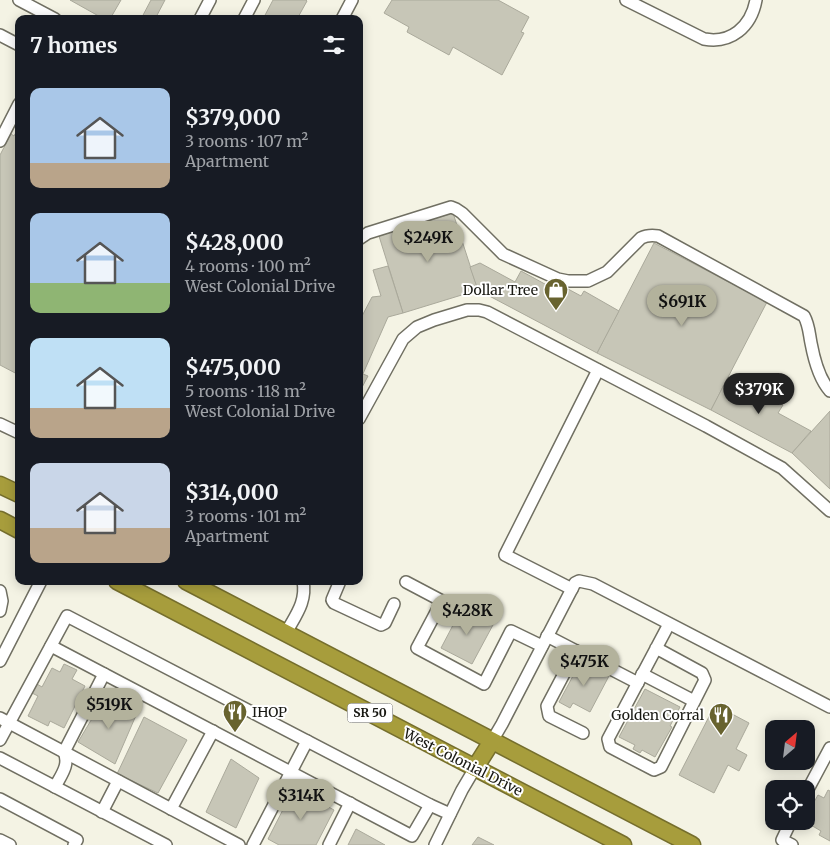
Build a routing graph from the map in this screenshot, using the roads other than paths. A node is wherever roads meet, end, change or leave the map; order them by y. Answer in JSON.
{"nodes":[{"id":1,"x":19,"y":0,"type":"edge"},
{"id":2,"x":210,"y":0,"type":"edge"},
{"id":3,"x":254,"y":0,"type":"edge"},
{"id":4,"x":338,"y":0,"type":"edge"},
{"id":5,"x":626,"y":0,"type":"edge"},
{"id":6,"x":756,"y":0,"type":"edge"},
{"id":7,"x":351,"y":3,"type":"edge"},
{"id":8,"x":47,"y":15,"type":"edge"},
{"id":9,"x":202,"y":15,"type":"edge"},
{"id":10,"x":246,"y":15,"type":"edge"},
{"id":11,"x":344,"y":15,"type":"edge"},
{"id":12,"x":0,"y":35,"type":"edge"},
{"id":13,"x":15,"y":43,"type":"edge"},
{"id":14,"x":15,"y":112,"type":"edge"},
{"id":15,"x":1,"y":138,"type":"edge"},
{"id":16,"x":363,"y":236,"type":"edge"},
{"id":17,"x":598,"y":370,"type":"junction"},
{"id":18,"x":830,"y":391,"type":"edge"},
{"id":19,"x":363,"y":412,"type":"edge"},
{"id":20,"x":0,"y":424,"type":"edge"},
{"id":21,"x":15,"y":431,"type":"edge"},
{"id":22,"x":0,"y":485,"type":"edge"},
{"id":23,"x":15,"y":492,"type":"edge"},
{"id":24,"x":830,"y":511,"type":"edge"},
{"id":25,"x":0,"y":520,"type":"edge"},
{"id":26,"x":15,"y":528,"type":"edge"},
{"id":27,"x":406,"y":582,"type":"dead end"},
{"id":28,"x":39,"y":585,"type":"edge"},
{"id":29,"x":125,"y":585,"type":"edge"},
{"id":30,"x":194,"y":585,"type":"edge"},
{"id":31,"x":304,"y":585,"type":"edge"},
{"id":32,"x":338,"y":585,"type":"edge"},
{"id":33,"x":572,"y":589,"type":"junction"},
{"id":34,"x":0,"y":591,"type":"edge"},
{"id":35,"x":394,"y":604,"type":"dead end"},
{"id":36,"x":0,"y":611,"type":"edge"},
{"id":37,"x":669,"y":624,"type":"junction"},
{"id":38,"x":286,"y":633,"type":"junction"},
{"id":39,"x":545,"y":641,"type":"junction"},
{"id":40,"x":51,"y":646,"type":"junction"},
{"id":41,"x":656,"y":648,"type":"junction"},
{"id":42,"x":576,"y":651,"type":"junction"},
{"id":43,"x":2,"y":654,"type":"edge"},
{"id":44,"x":104,"y":674,"type":"junction"},
{"id":45,"x":640,"y":679,"type":"junction"},
{"id":46,"x":694,"y":701,"type":"junction"},
{"id":47,"x":830,"y":707,"type":"edge"},
{"id":48,"x":5,"y":721,"type":"edge"},
{"id":49,"x":213,"y":731,"type":"junction"},
{"id":50,"x":583,"y":733,"type":"dead end"},
{"id":51,"x":0,"y":740,"type":"edge"},
{"id":52,"x":307,"y":741,"type":"junction"},
{"id":53,"x":492,"y":741,"type":"junction"},
{"id":54,"x":64,"y":752,"type":"junction"},
{"id":55,"x":828,"y":755,"type":"edge"},
{"id":56,"x":0,"y":758,"type":"edge"},
{"id":57,"x":476,"y":768,"type":"junction"},
{"id":58,"x":291,"y":772,"type":"junction"},
{"id":59,"x":814,"y":780,"type":"edge"},
{"id":60,"x":118,"y":781,"type":"junction"},
{"id":61,"x":55,"y":787,"type":"junction"},
{"id":62,"x":0,"y":799,"type":"edge"},
{"id":63,"x":350,"y":803,"type":"junction"},
{"id":64,"x":430,"y":805,"type":"junction"},
{"id":65,"x":171,"y":809,"type":"junction"},
{"id":66,"x":102,"y":812,"type":"junction"},
{"id":67,"x":450,"y":814,"type":"junction"},
{"id":68,"x":787,"y":830,"type":"edge"},
{"id":69,"x":0,"y":840,"type":"edge"},
{"id":70,"x":410,"y":840,"type":"edge"},
{"id":71,"x":79,"y":843,"type":"edge"},
{"id":72,"x":10,"y":845,"type":"edge"},
{"id":73,"x":166,"y":845,"type":"edge"},
{"id":74,"x":240,"y":845,"type":"edge"},
{"id":75,"x":254,"y":845,"type":"edge"},
{"id":76,"x":328,"y":845,"type":"edge"},
{"id":77,"x":435,"y":845,"type":"edge"},
{"id":78,"x":623,"y":845,"type":"edge"},
{"id":79,"x":692,"y":845,"type":"edge"},
{"id":80,"x":792,"y":845,"type":"edge"}],
"edges":[{"from":1,"to":8,"type":"street"},
{"from":2,"to":9,"type":"street"},
{"from":3,"to":10,"type":"street"},
{"from":4,"to":7,"type":"street"},
{"from":5,"to":6,"type":"street"},
{"from":7,"to":11,"type":"street"},
{"from":12,"to":13,"type":"street"},
{"from":14,"to":15,"type":"street"},
{"from":16,"to":18,"type":"street"},
{"from":17,"to":19,"type":"street"},
{"from":17,"to":24,"type":"street"},
{"from":17,"to":33,"type":"street"},
{"from":20,"to":21,"type":"street"},
{"from":22,"to":23,"type":"highway"},
{"from":25,"to":26,"type":"highway"},
{"from":27,"to":39,"type":"street"},
{"from":28,"to":43,"type":"street"},
{"from":29,"to":57,"type":"highway","name":"West Colonial Drive","number":"SR 50"},
{"from":30,"to":38,"type":"highway","number":"SR 50"},
{"from":31,"to":38,"type":"street"},
{"from":32,"to":35,"type":"street"},
{"from":33,"to":37,"type":"street"},
{"from":33,"to":39,"type":"street"},
{"from":34,"to":36,"type":"street"},
{"from":37,"to":41,"type":"street"},
{"from":37,"to":47,"type":"street"},
{"from":38,"to":53,"type":"highway","number":"SR 50"},
{"from":39,"to":42,"type":"street"},
{"from":39,"to":53,"type":"street"},
{"from":40,"to":44,"type":"street"},
{"from":40,"to":48,"type":"street"},
{"from":40,"to":52,"type":"street"},
{"from":41,"to":45,"type":"street"},
{"from":41,"to":46,"type":"street"},
{"from":42,"to":45,"type":"street"},
{"from":42,"to":50,"type":"street"},
{"from":44,"to":49,"type":"street"},
{"from":44,"to":54,"type":"street"},
{"from":45,"to":46,"type":"street"},
{"from":45,"to":46,"type":"street"},
{"from":48,"to":51,"type":"street"},
{"from":48,"to":54,"type":"street"},
{"from":49,"to":58,"type":"street"},
{"from":49,"to":65,"type":"street"},
{"from":52,"to":58,"type":"street"},
{"from":52,"to":64,"type":"street"},
{"from":53,"to":57,"type":"highway"},
{"from":53,"to":79,"type":"highway","number":"SR 50"},
{"from":54,"to":60,"type":"street"},
{"from":54,"to":61,"type":"street"},
{"from":55,"to":59,"type":"street"},
{"from":56,"to":61,"type":"street"},
{"from":57,"to":67,"type":"street"},
{"from":57,"to":78,"type":"highway","name":"West Colonial Drive","number":"SR 50"},
{"from":58,"to":63,"type":"street"},
{"from":58,"to":75,"type":"street"},
{"from":60,"to":65,"type":"street"},
{"from":60,"to":66,"type":"street"},
{"from":61,"to":66,"type":"street"},
{"from":62,"to":71,"type":"street"},
{"from":63,"to":70,"type":"street"},
{"from":63,"to":76,"type":"street"},
{"from":64,"to":67,"type":"street"},
{"from":64,"to":70,"type":"street"},
{"from":65,"to":74,"type":"street"},
{"from":66,"to":73,"type":"street"},
{"from":67,"to":77,"type":"street"},
{"from":68,"to":80,"type":"street"},
{"from":69,"to":72,"type":"street"}]}
